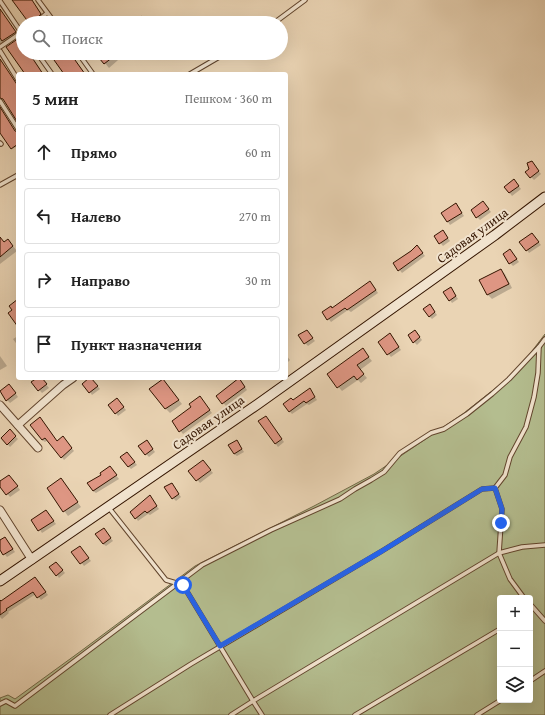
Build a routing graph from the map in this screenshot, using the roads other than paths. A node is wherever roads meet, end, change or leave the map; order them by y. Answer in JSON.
{"nodes":[{"id":1,"x":38,"y":0,"type":"edge"},
{"id":2,"x":305,"y":0,"type":"edge"},
{"id":3,"x":0,"y":1,"type":"edge"},
{"id":4,"x":48,"y":13,"type":"junction"},
{"id":5,"x":44,"y":16,"type":"edge"},
{"id":6,"x":50,"y":16,"type":"edge"},
{"id":7,"x":283,"y":16,"type":"edge"},
{"id":8,"x":16,"y":24,"type":"edge"},
{"id":9,"x":16,"y":37,"type":"edge"},
{"id":10,"x":0,"y":47,"type":"edge"},
{"id":11,"x":0,"y":51,"type":"edge"},
{"id":12,"x":42,"y":60,"type":"edge"},
{"id":13,"x":83,"y":60,"type":"edge"},
{"id":14,"x":214,"y":60,"type":"edge"},
{"id":15,"x":51,"y":72,"type":"edge"},
{"id":16,"x":92,"y":72,"type":"edge"},
{"id":17,"x":193,"y":72,"type":"edge"},
{"id":18,"x":16,"y":77,"type":"edge"},
{"id":19,"x":0,"y":101,"type":"edge"},
{"id":20,"x":16,"y":126,"type":"edge"},
{"id":21,"x":16,"y":176,"type":"edge"},
{"id":22,"x":0,"y":185,"type":"edge"},
{"id":23,"x":545,"y":197,"type":"edge"},
{"id":24,"x":545,"y":339,"type":"edge"},
{"id":25,"x":539,"y":347,"type":"junction"},
{"id":26,"x":70,"y":380,"type":"edge"},
{"id":27,"x":0,"y":405,"type":"edge"},
{"id":28,"x":18,"y":425,"type":"junction"},
{"id":29,"x":38,"y":448,"type":"dead end"},
{"id":30,"x":495,"y":488,"type":"junction"},
{"id":31,"x":108,"y":507,"type":"junction"},
{"id":32,"x":0,"y":510,"type":"edge"},
{"id":33,"x":545,"y":545,"type":"edge"},
{"id":34,"x":499,"y":553,"type":"junction"},
{"id":35,"x":32,"y":560,"type":"junction"},
{"id":36,"x":0,"y":581,"type":"edge"},
{"id":37,"x":178,"y":583,"type":"junction"},
{"id":38,"x":522,"y":595,"type":"edge"},
{"id":39,"x":534,"y":609,"type":"edge"},
{"id":40,"x":545,"y":621,"type":"edge"},
{"id":41,"x":497,"y":631,"type":"edge"},
{"id":42,"x":220,"y":646,"type":"junction"},
{"id":43,"x":545,"y":672,"type":"edge"},
{"id":44,"x":533,"y":679,"type":"edge"},
{"id":45,"x":253,"y":701,"type":"junction"},
{"id":46,"x":497,"y":702,"type":"edge"},
{"id":47,"x":0,"y":704,"type":"edge"},
{"id":48,"x":110,"y":715,"type":"edge"},
{"id":49,"x":231,"y":715,"type":"edge"},
{"id":50,"x":262,"y":715,"type":"edge"},
{"id":51,"x":355,"y":715,"type":"edge"},
{"id":52,"x":477,"y":715,"type":"edge"}],
"edges":[{"from":1,"to":4,"type":"lane"},
{"from":2,"to":7,"type":"lane"},
{"from":3,"to":8,"type":"lane"},
{"from":4,"to":5,"type":"lane"},
{"from":4,"to":6,"type":"lane"},
{"from":9,"to":10,"type":"lane"},
{"from":11,"to":18,"type":"lane"},
{"from":12,"to":15,"type":"lane"},
{"from":13,"to":16,"type":"lane"},
{"from":14,"to":17,"type":"lane"},
{"from":19,"to":20,"type":"lane"},
{"from":21,"to":22,"type":"lane"},
{"from":23,"to":31,"type":"main road","name":"Садовая улица"},
{"from":24,"to":25,"type":"lane"},
{"from":25,"to":30,"type":"lane"},
{"from":25,"to":37,"type":"lane"},
{"from":26,"to":28,"type":"street"},
{"from":27,"to":28,"type":"street"},
{"from":28,"to":29,"type":"street"},
{"from":30,"to":34,"type":"lane"},
{"from":30,"to":42,"type":"lane"},
{"from":31,"to":35,"type":"main road","name":"Садовая улица"},
{"from":31,"to":37,"type":"lane"},
{"from":32,"to":35,"type":"street"},
{"from":33,"to":34,"type":"lane"},
{"from":34,"to":38,"type":"lane"},
{"from":34,"to":45,"type":"lane"},
{"from":35,"to":36,"type":"main road","name":"Садовая улица"},
{"from":37,"to":42,"type":"lane"},
{"from":37,"to":47,"type":"lane"},
{"from":39,"to":40,"type":"lane"},
{"from":41,"to":51,"type":"lane"},
{"from":42,"to":45,"type":"lane"},
{"from":42,"to":48,"type":"lane"},
{"from":43,"to":44,"type":"lane"},
{"from":45,"to":49,"type":"lane"},
{"from":45,"to":50,"type":"lane"},
{"from":46,"to":52,"type":"lane"}]}
